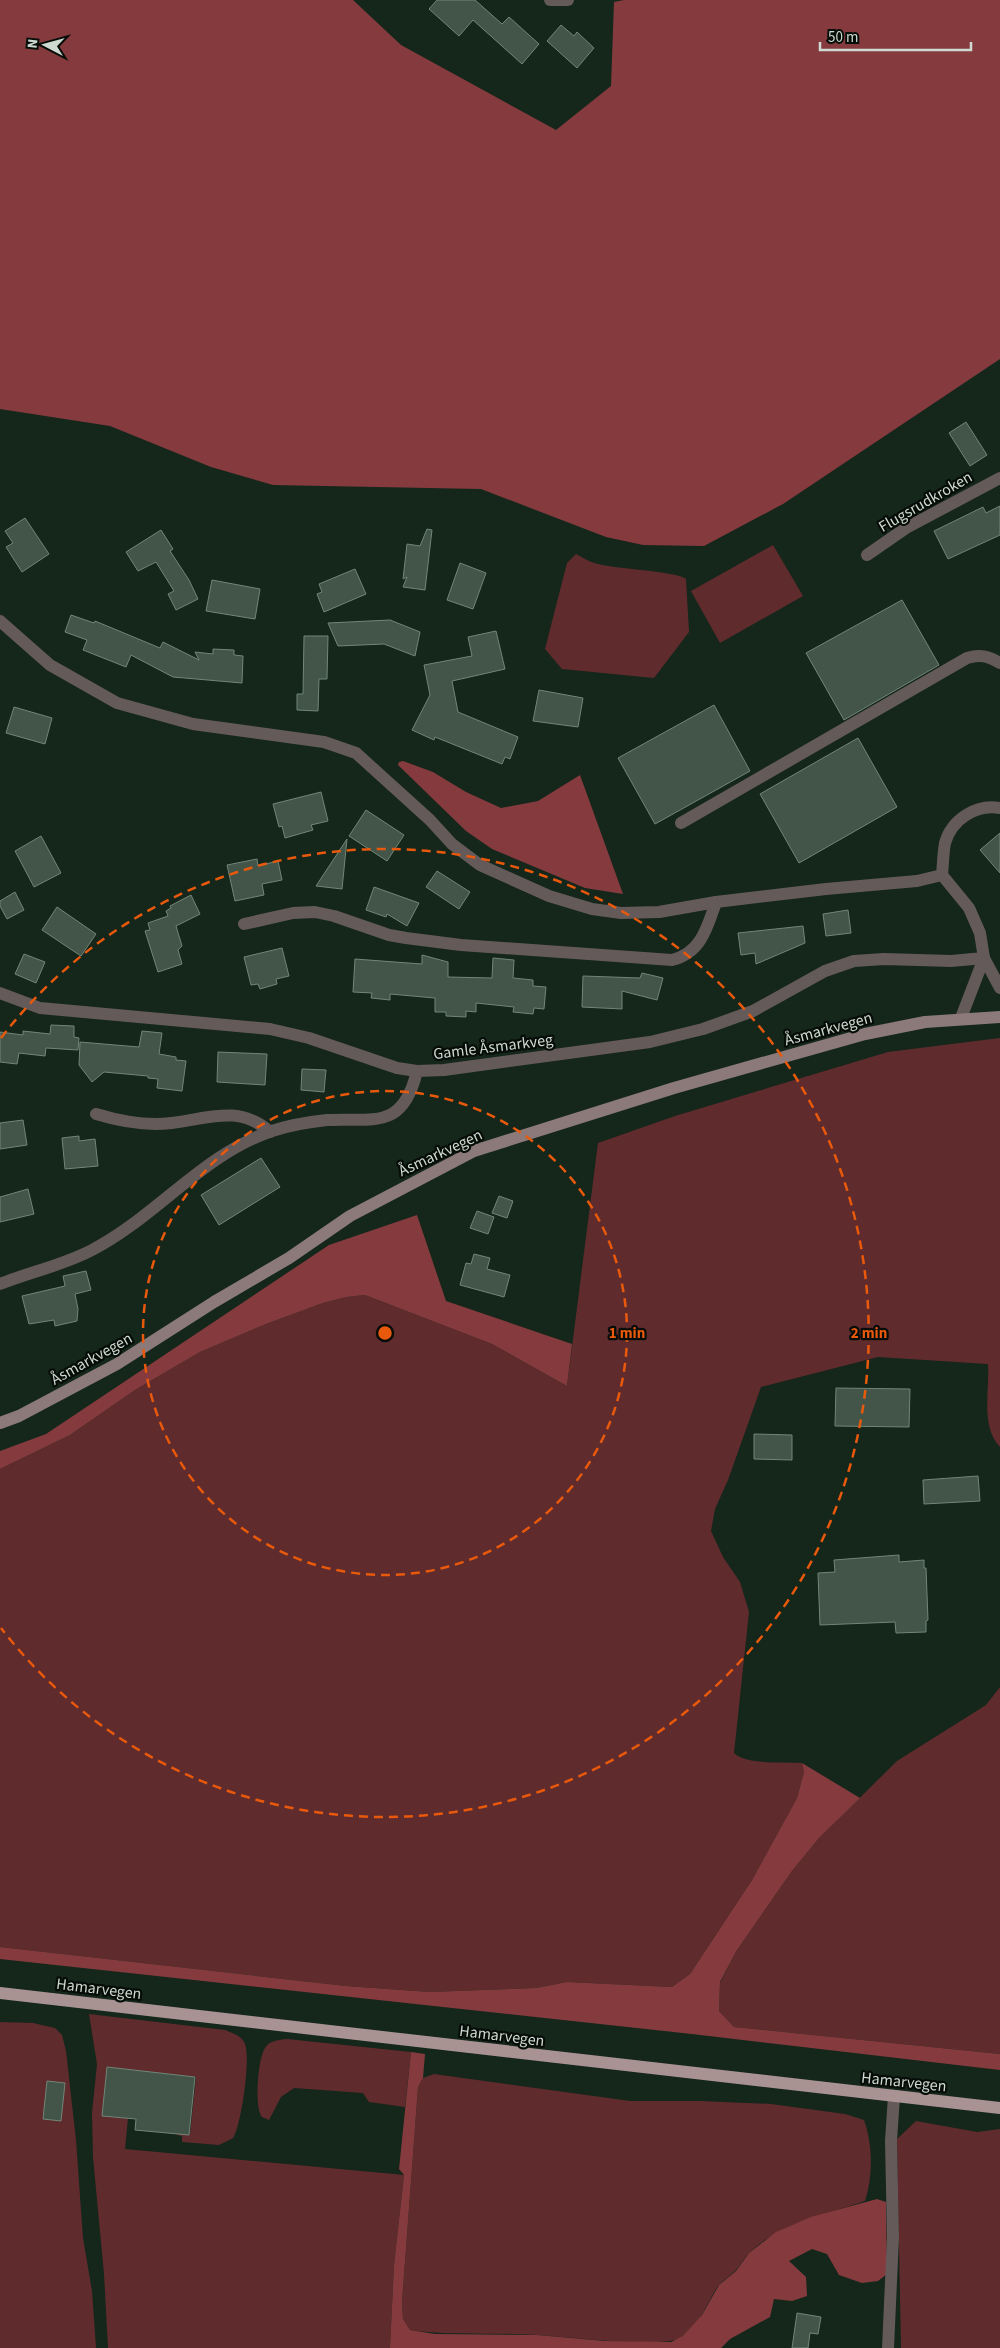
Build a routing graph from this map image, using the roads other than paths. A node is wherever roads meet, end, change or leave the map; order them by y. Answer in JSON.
{"nodes":[{"id":1,"x":550,"y":0,"type":"edge"},
{"id":2,"x":568,"y":0,"type":"edge"},
{"id":3,"x":1000,"y":478,"type":"edge"},
{"id":4,"x":867,"y":555,"type":"dead end"},
{"id":5,"x":0,"y":621,"type":"edge"},
{"id":6,"x":1000,"y":663,"type":"edge"},
{"id":7,"x":1000,"y":808,"type":"edge"},
{"id":8,"x":681,"y":823,"type":"dead end"},
{"id":9,"x":942,"y":875,"type":"junction"},
{"id":10,"x":716,"y":902,"type":"junction"},
{"id":11,"x":244,"y":924,"type":"dead end"},
{"id":12,"x":984,"y":958,"type":"junction"},
{"id":13,"x":1000,"y":988,"type":"edge"},
{"id":14,"x":0,"y":993,"type":"edge"},
{"id":15,"x":1000,"y":1017,"type":"edge"},
{"id":16,"x":961,"y":1018,"type":"junction"},
{"id":17,"x":417,"y":1071,"type":"junction"},
{"id":18,"x":96,"y":1114,"type":"dead end"},
{"id":19,"x":270,"y":1132,"type":"junction"},
{"id":20,"x":0,"y":1284,"type":"edge"},
{"id":21,"x":0,"y":1423,"type":"edge"},
{"id":22,"x":0,"y":1993,"type":"edge"},
{"id":23,"x":894,"y":2096,"type":"junction"},
{"id":24,"x":1000,"y":2108,"type":"edge"},
{"id":25,"x":888,"y":2348,"type":"edge"}],
"edges":[{"from":1,"to":2,"type":"street"},
{"from":3,"to":4,"type":"street","name":"Flugsrudkroken"},
{"from":5,"to":10,"type":"street"},
{"from":6,"to":8,"type":"street"},
{"from":7,"to":9,"type":"street"},
{"from":9,"to":10,"type":"street"},
{"from":9,"to":12,"type":"street"},
{"from":10,"to":11,"type":"street"},
{"from":12,"to":13,"type":"street"},
{"from":12,"to":16,"type":"street"},
{"from":12,"to":17,"type":"street","name":"Gamle Åsmarkveg"},
{"from":14,"to":17,"type":"street"},
{"from":15,"to":16,"type":"main road","name":"Åsmarkvegen"},
{"from":16,"to":21,"type":"main road","name":"Åsmarkvegen"},
{"from":17,"to":19,"type":"street","name":"Gamle Åsmarkveg"},
{"from":18,"to":19,"type":"street"},
{"from":19,"to":20,"type":"street","name":"Gamle Åsmarkveg"},
{"from":22,"to":23,"type":"main road","name":"Hamarvegen"},
{"from":23,"to":24,"type":"main road","name":"Hamarvegen"},
{"from":23,"to":25,"type":"street"}]}
